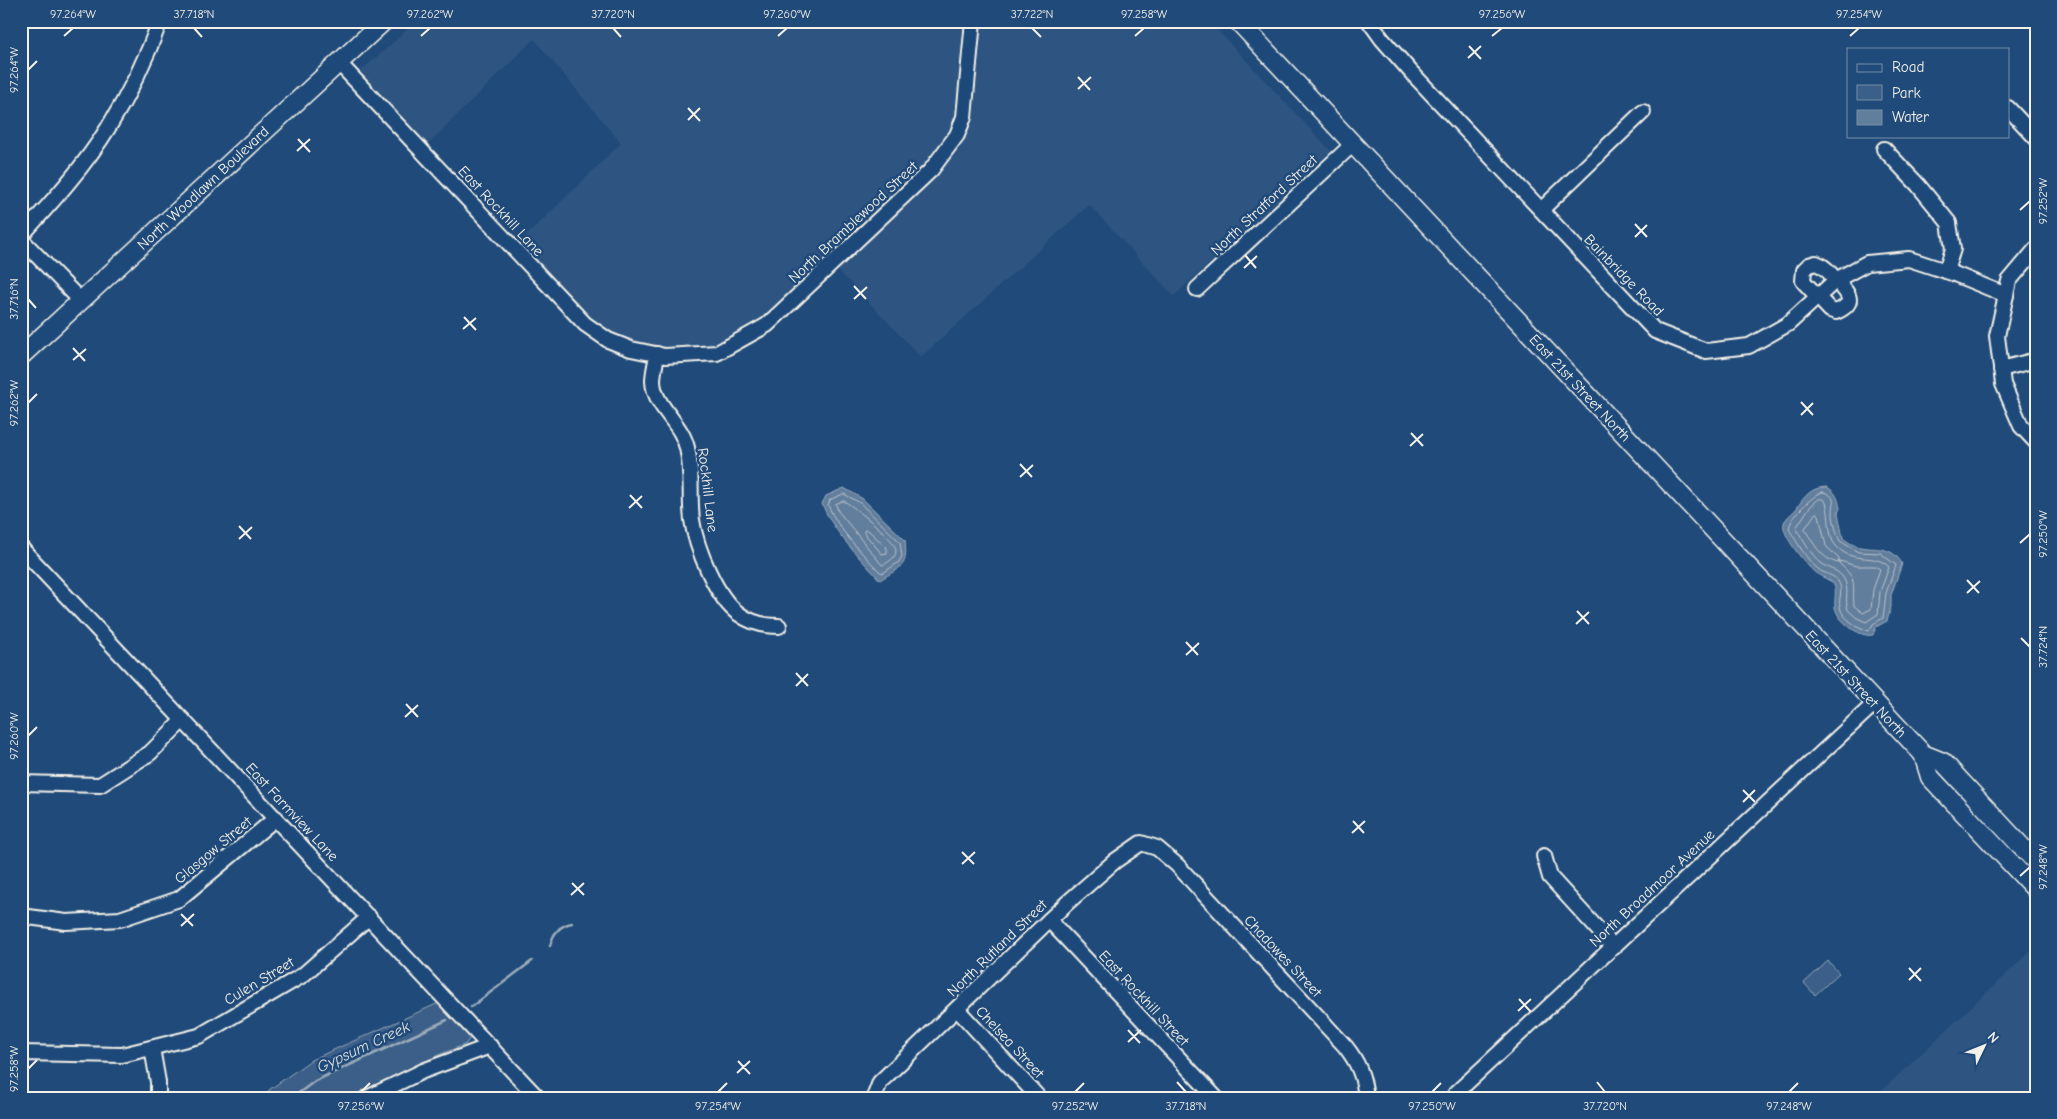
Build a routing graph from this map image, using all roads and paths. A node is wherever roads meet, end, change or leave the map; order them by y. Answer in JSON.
{"nodes":[{"id":1,"x":160,"y":21,"type":"edge"},
{"id":2,"x":384,"y":21,"type":"edge"},
{"id":3,"x":972,"y":21,"type":"edge"},
{"id":4,"x":1238,"y":21,"type":"edge"},
{"id":5,"x":1369,"y":21,"type":"edge"},
{"id":6,"x":339,"y":63,"type":"junction"},
{"id":7,"x":2010,"y":110,"type":"edge"},
{"id":8,"x":1642,"y":112,"type":"dead end"},
{"id":9,"x":2036,"y":138,"type":"edge"},
{"id":10,"x":1353,"y":144,"type":"junction"},
{"id":11,"x":1884,"y":148,"type":"dead end"},
{"id":12,"x":1541,"y":210,"type":"junction"},
{"id":13,"x":21,"y":238,"type":"edge"},
{"id":14,"x":2036,"y":249,"type":"edge"},
{"id":15,"x":1946,"y":271,"type":"junction"},
{"id":16,"x":1836,"y":280,"type":"junction"},
{"id":17,"x":1197,"y":289,"type":"dead end"},
{"id":18,"x":2006,"y":295,"type":"junction"},
{"id":19,"x":1818,"y":297,"type":"junction"},
{"id":20,"x":80,"y":301,"type":"junction"},
{"id":21,"x":657,"y":354,"type":"junction"},
{"id":22,"x":21,"y":356,"type":"edge"},
{"id":23,"x":2036,"y":360,"type":"edge"},
{"id":24,"x":2001,"y":369,"type":"junction"},
{"id":25,"x":2036,"y":442,"type":"edge"},
{"id":26,"x":21,"y":548,"type":"edge"},
{"id":27,"x":779,"y":626,"type":"dead end"},
{"id":28,"x":1874,"y":704,"type":"junction"},
{"id":29,"x":182,"y":720,"type":"junction"},
{"id":30,"x":1923,"y":754,"type":"junction"},
{"id":31,"x":21,"y":783,"type":"edge"},
{"id":32,"x":276,"y":818,"type":"junction"},
{"id":33,"x":1157,"y":848,"type":"joint"},
{"id":34,"x":1544,"y":856,"type":"dead end"},
{"id":35,"x":2036,"y":862,"type":"edge"},
{"id":36,"x":2036,"y":890,"type":"edge"},
{"id":37,"x":21,"y":916,"type":"edge"},
{"id":38,"x":369,"y":917,"type":"junction"},
{"id":39,"x":1049,"y":920,"type":"junction"},
{"id":40,"x":1614,"y":946,"type":"junction"},
{"id":41,"x":956,"y":1009,"type":"junction"},
{"id":42,"x":490,"y":1046,"type":"junction"},
{"id":43,"x":152,"y":1048,"type":"junction"},
{"id":44,"x":21,"y":1053,"type":"edge"},
{"id":45,"x":158,"y":1098,"type":"edge"},
{"id":46,"x":367,"y":1098,"type":"edge"},
{"id":47,"x":538,"y":1098,"type":"edge"},
{"id":48,"x":874,"y":1098,"type":"edge"},
{"id":49,"x":1040,"y":1098,"type":"edge"},
{"id":50,"x":1216,"y":1098,"type":"edge"},
{"id":51,"x":1366,"y":1098,"type":"edge"},
{"id":52,"x":1453,"y":1098,"type":"edge"}],
"edges":[{"from":1,"to":13,"type":"street"},
{"from":2,"to":6,"type":"main road","name":"North Woodlawn Boulevard"},
{"from":3,"to":21,"type":"street","name":"North Bramblewood Street"},
{"from":4,"to":10,"type":"main road","name":"East 21st Street North"},
{"from":5,"to":12,"type":"street","name":"Bainbridge Road"},
{"from":6,"to":20,"type":"main road","name":"North Woodlawn Boulevard"},
{"from":6,"to":21,"type":"street","name":"East Rockhill Lane"},
{"from":7,"to":9,"type":"street"},
{"from":8,"to":12,"type":"street"},
{"from":10,"to":17,"type":"street","name":"North Stratford Street"},
{"from":10,"to":28,"type":"main road","name":"East 21st Street North"},
{"from":11,"to":15,"type":"street"},
{"from":12,"to":19,"type":"street","name":"Bainbridge Road"},
{"from":13,"to":20,"type":"street"},
{"from":14,"to":18,"type":"street"},
{"from":15,"to":16,"type":"street","name":"Bainbridge Road"},
{"from":15,"to":18,"type":"street","name":"Bainbridge Road"},
{"from":16,"to":19,"type":"street","name":"Bainbridge Road"},
{"from":16,"to":19,"type":"street"},
{"from":16,"to":19,"type":"street"},
{"from":18,"to":24,"type":"street"},
{"from":20,"to":22,"type":"main road","name":"North Woodlawn Boulevard"},
{"from":21,"to":27,"type":"street","name":"Rockhill Lane"},
{"from":23,"to":24,"type":"street"},
{"from":24,"to":25,"type":"street"},
{"from":26,"to":29,"type":"street","name":"East Farmview Lane"},
{"from":28,"to":30,"type":"main road","name":"East 21st Street North"},
{"from":28,"to":40,"type":"street","name":"North Broadmoor Avenue"},
{"from":29,"to":31,"type":"street"},
{"from":29,"to":32,"type":"street","name":"East Farmview Lane"},
{"from":30,"to":35,"type":"main road","name":"East 21st Street North"},
{"from":30,"to":36,"type":"main road","name":"East 21st Street North"},
{"from":32,"to":37,"type":"street","name":"Glasgow Street"},
{"from":32,"to":38,"type":"street","name":"East Farmview Lane"},
{"from":33,"to":39,"type":"street","name":"North Rutland Street"},
{"from":33,"to":51,"type":"street","name":"Chadowes Street"},
{"from":34,"to":40,"type":"street"},
{"from":38,"to":42,"type":"street","name":"East Farmview Lane"},
{"from":38,"to":43,"type":"street","name":"Culen Street"},
{"from":39,"to":41,"type":"street","name":"North Rutland Street"},
{"from":39,"to":50,"type":"street","name":"East Rockhill Street"},
{"from":40,"to":52,"type":"street","name":"North Broadmoor Avenue"},
{"from":41,"to":48,"type":"street","name":"North Rutland Street"},
{"from":41,"to":49,"type":"street","name":"Chelsea Street"},
{"from":42,"to":46,"type":"street"},
{"from":42,"to":47,"type":"street","name":"East Farmview Lane"},
{"from":43,"to":44,"type":"street","name":"Culen Street"},
{"from":43,"to":45,"type":"street"}]}
